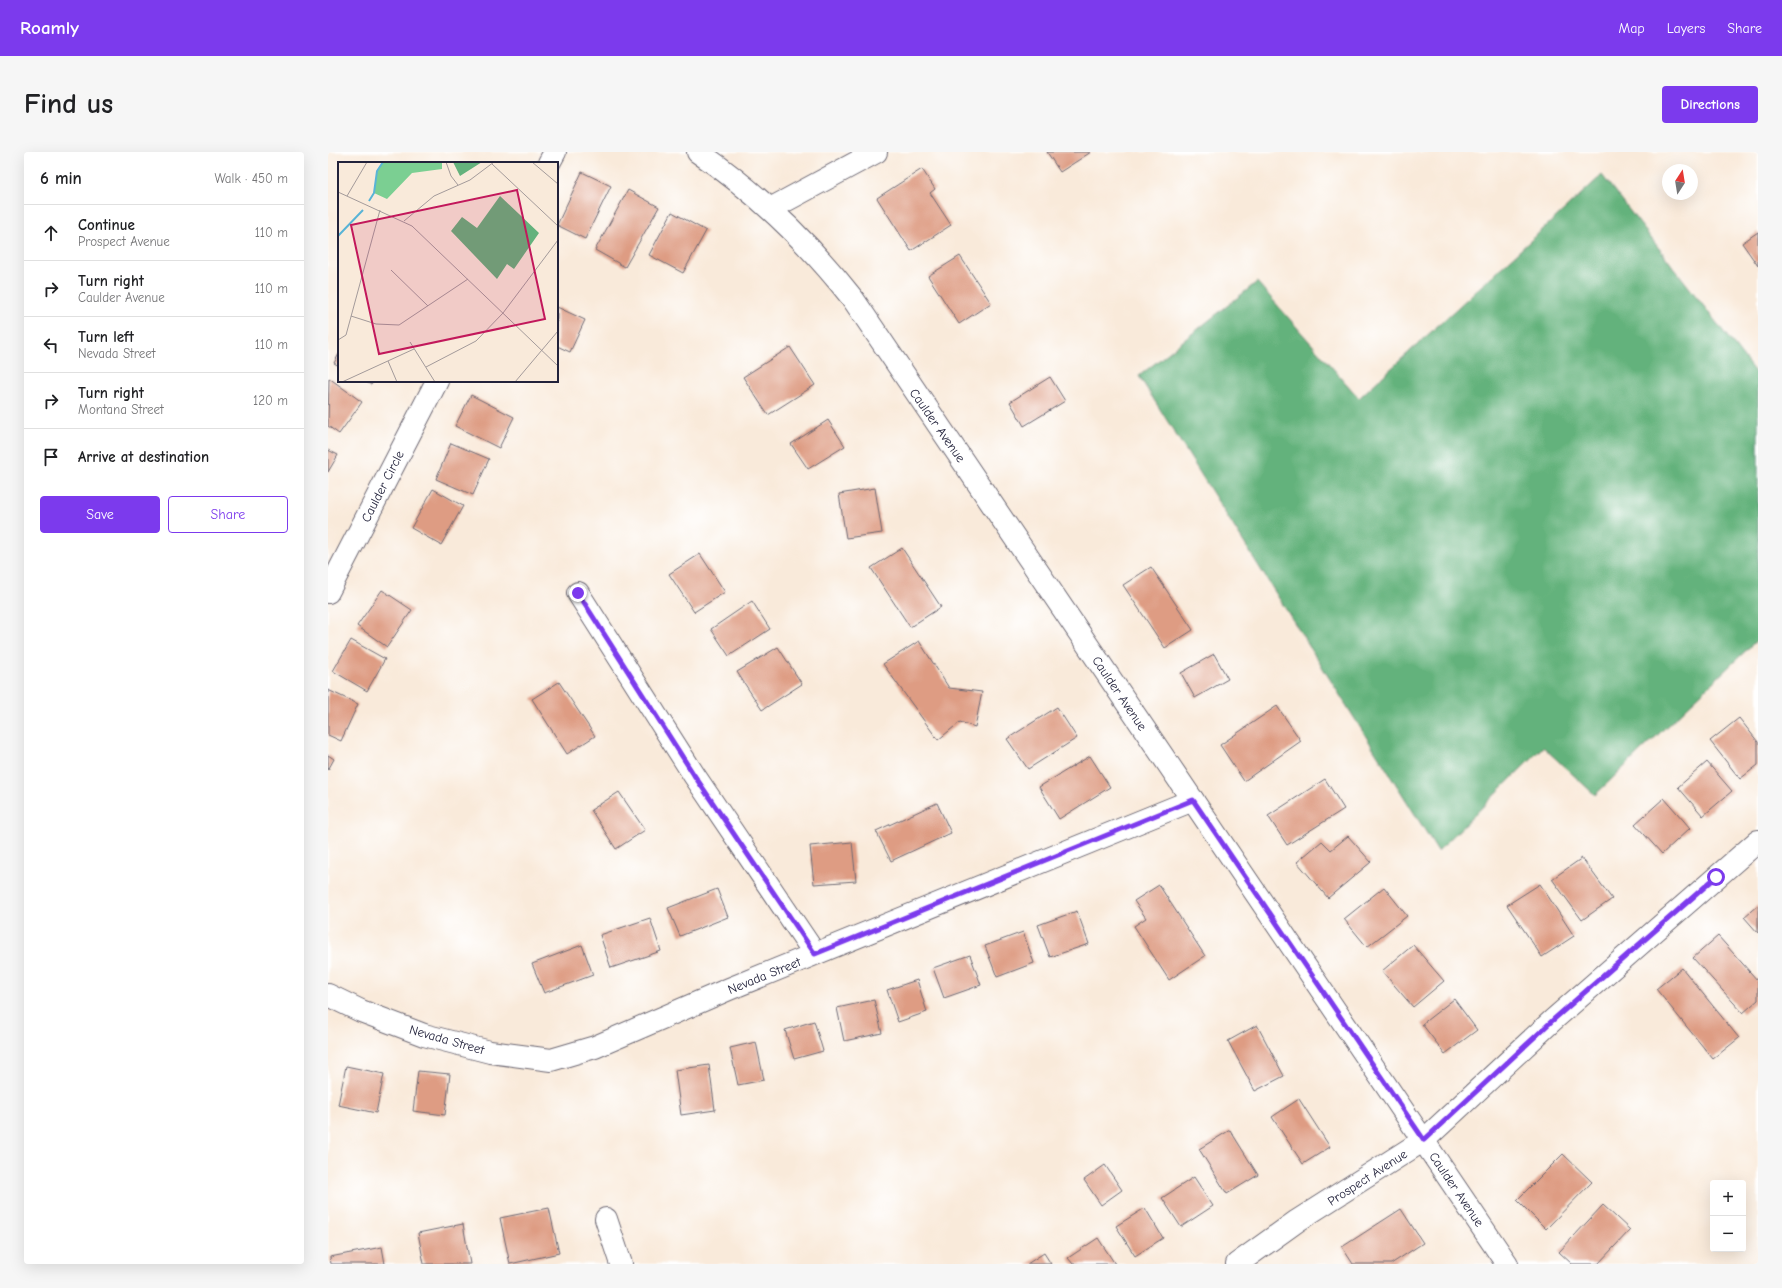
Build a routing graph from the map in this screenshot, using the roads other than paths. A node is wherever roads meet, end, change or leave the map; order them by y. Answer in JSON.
{"nodes":[{"id":1,"x":555,"y":152,"type":"edge"},
{"id":2,"x":698,"y":152,"type":"edge"},
{"id":3,"x":876,"y":152,"type":"edge"},
{"id":4,"x":550,"y":162,"type":"edge"},
{"id":5,"x":772,"y":208,"type":"junction"},
{"id":6,"x":436,"y":382,"type":"edge"},
{"id":7,"x":328,"y":592,"type":"edge"},
{"id":8,"x":578,"y":593,"type":"dead end"},
{"id":9,"x":1193,"y":800,"type":"junction"},
{"id":10,"x":1758,"y":841,"type":"edge"},
{"id":11,"x":815,"y":954,"type":"junction"},
{"id":12,"x":328,"y":994,"type":"edge"},
{"id":13,"x":1424,"y":1140,"type":"junction"},
{"id":14,"x":606,"y":1219,"type":"dead end"},
{"id":15,"x":621,"y":1264,"type":"edge"},
{"id":16,"x":1237,"y":1264,"type":"edge"},
{"id":17,"x":1507,"y":1264,"type":"edge"}],
"edges":[{"from":1,"to":4,"type":"street"},
{"from":2,"to":5,"type":"street","name":"Caulder Avenue"},
{"from":3,"to":5,"type":"street"},
{"from":5,"to":9,"type":"street","name":"Caulder Avenue"},
{"from":6,"to":7,"type":"street","name":"Caulder Circle"},
{"from":8,"to":11,"type":"street"},
{"from":9,"to":11,"type":"street","name":"Nevada Street"},
{"from":9,"to":13,"type":"street","name":"Caulder Avenue"},
{"from":10,"to":13,"type":"street","name":"Prospect Avenue"},
{"from":11,"to":12,"type":"street","name":"Nevada Street"},
{"from":13,"to":16,"type":"street","name":"Prospect Avenue"},
{"from":13,"to":17,"type":"street","name":"Caulder Avenue"},
{"from":14,"to":15,"type":"street"}]}
